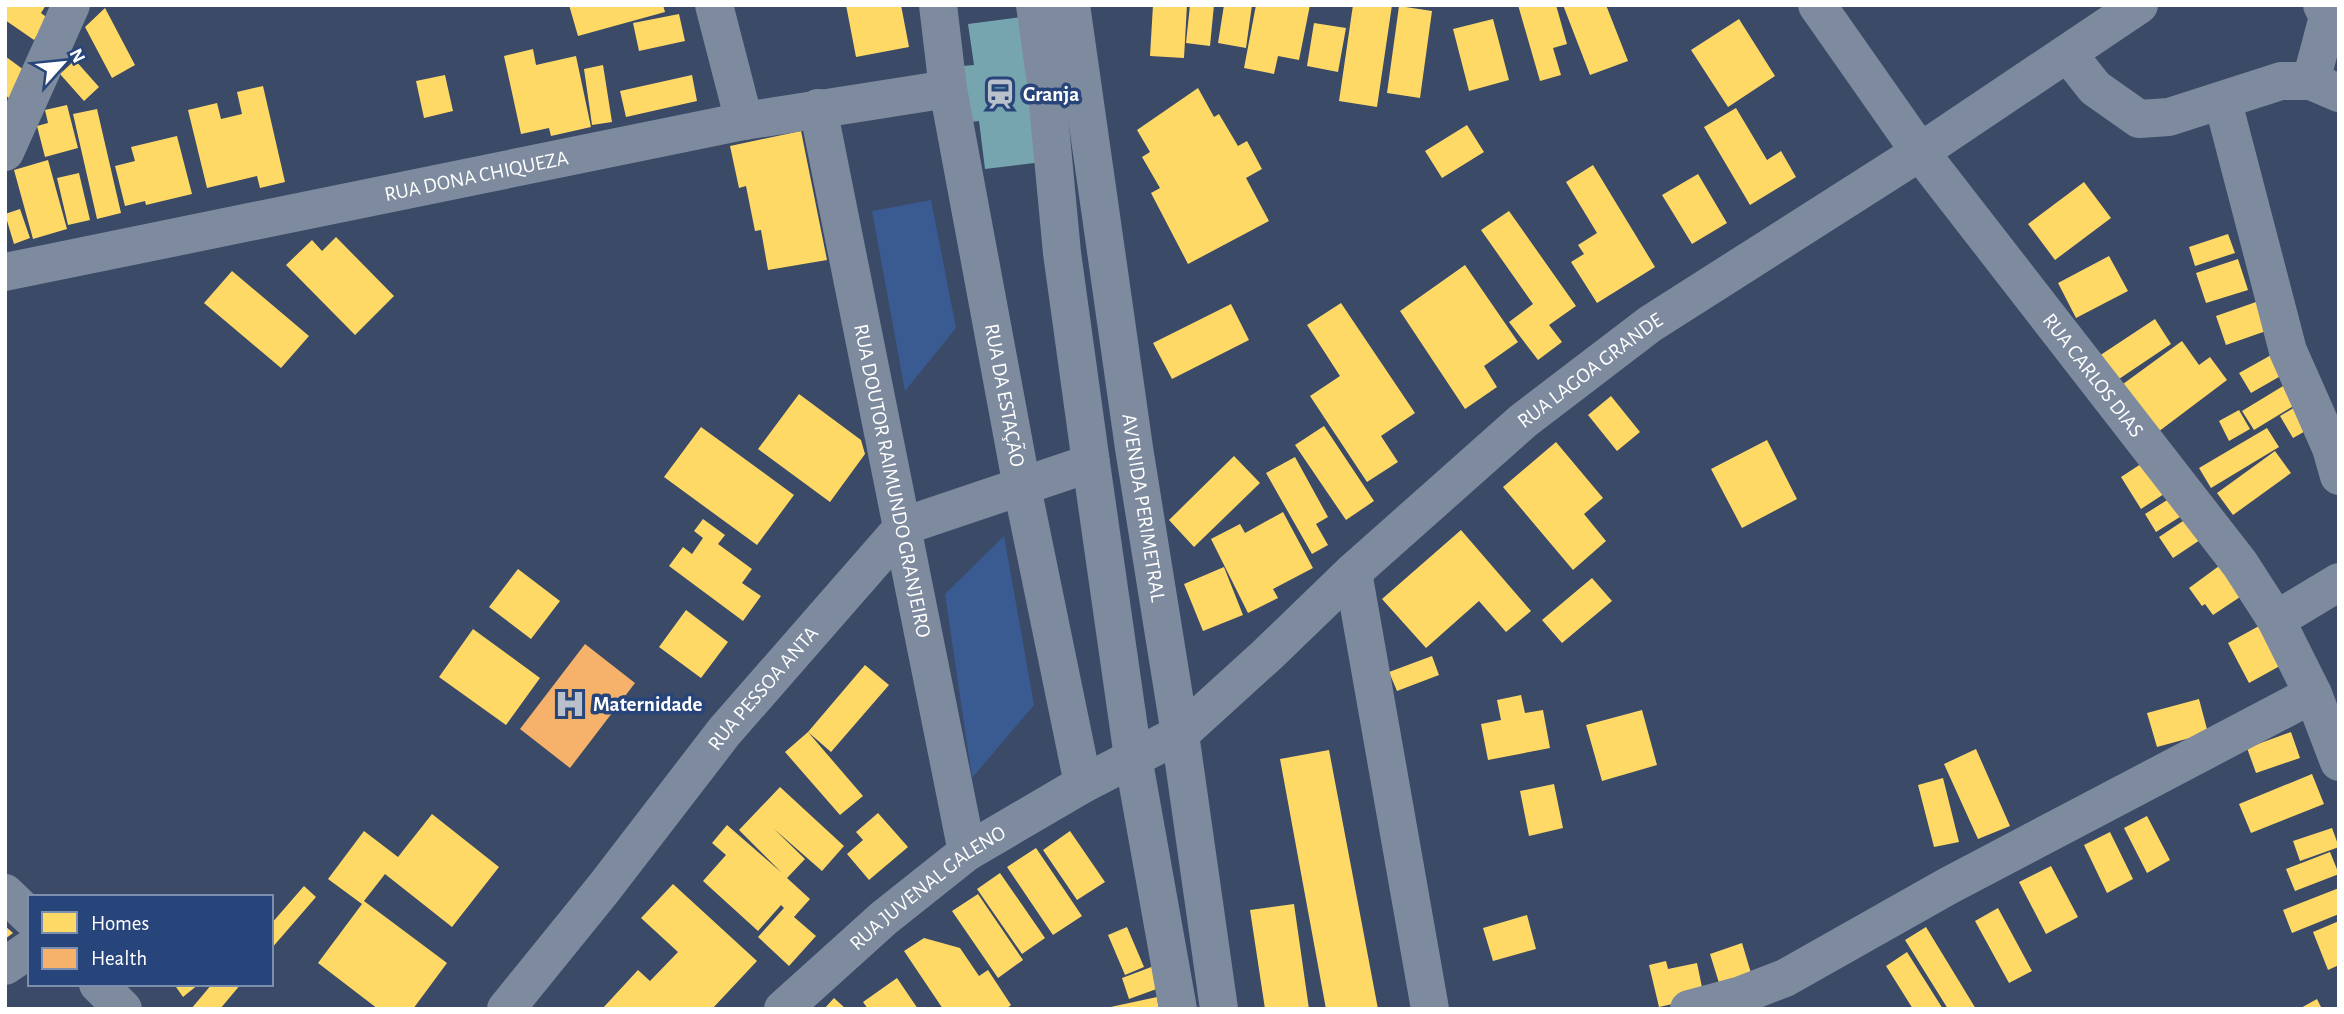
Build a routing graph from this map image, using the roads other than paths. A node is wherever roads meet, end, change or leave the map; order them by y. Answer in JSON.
{"nodes":[{"id":1,"x":71,"y":5,"type":"edge"},
{"id":2,"x":714,"y":5,"type":"edge"},
{"id":3,"x":938,"y":5,"type":"edge"},
{"id":4,"x":1035,"y":5,"type":"edge"},
{"id":5,"x":1072,"y":5,"type":"edge"},
{"id":6,"x":1817,"y":5,"type":"edge"},
{"id":7,"x":2139,"y":5,"type":"edge"},
{"id":8,"x":2322,"y":5,"type":"edge"},
{"id":9,"x":2068,"y":54,"type":"junction"},
{"id":10,"x":1064,"y":81,"type":"junction"},
{"id":11,"x":2325,"y":87,"type":"edge"},
{"id":12,"x":948,"y":89,"type":"junction"},
{"id":13,"x":2223,"y":102,"type":"junction"},
{"id":14,"x":818,"y":108,"type":"junction"},
{"id":15,"x":744,"y":121,"type":"junction"},
{"id":16,"x":5,"y":152,"type":"edge"},
{"id":17,"x":1920,"y":152,"type":"junction"},
{"id":18,"x":5,"y":272,"type":"edge"},
{"id":19,"x":1090,"y":463,"type":"junction"},
{"id":20,"x":2339,"y":475,"type":"edge"},
{"id":21,"x":1022,"y":487,"type":"junction"},
{"id":22,"x":904,"y":526,"type":"junction"},
{"id":23,"x":1353,"y":572,"type":"junction"},
{"id":24,"x":2339,"y":582,"type":"edge"},
{"id":25,"x":2276,"y":620,"type":"junction"},
{"id":26,"x":2313,"y":694,"type":"junction"},
{"id":27,"x":1180,"y":734,"type":"junction"},
{"id":28,"x":1133,"y":757,"type":"junction"},
{"id":29,"x":2339,"y":762,"type":"edge"},
{"id":30,"x":1083,"y":784,"type":"junction"},
{"id":31,"x":967,"y":852,"type":"junction"},
{"id":32,"x":5,"y":893,"type":"edge"},
{"id":33,"x":28,"y":915,"type":"edge"},
{"id":34,"x":28,"y":950,"type":"edge"},
{"id":35,"x":5,"y":966,"type":"edge"},
{"id":36,"x":100,"y":986,"type":"edge"},
{"id":37,"x":123,"y":1009,"type":"edge"},
{"id":38,"x":506,"y":1009,"type":"edge"},
{"id":39,"x":783,"y":1009,"type":"edge"},
{"id":40,"x":1178,"y":1009,"type":"edge"},
{"id":41,"x":1219,"y":1009,"type":"edge"},
{"id":42,"x":1430,"y":1009,"type":"edge"},
{"id":43,"x":1689,"y":1009,"type":"edge"}],
"edges":[{"from":1,"to":16,"type":"street"},
{"from":2,"to":15,"type":"street"},
{"from":3,"to":12,"type":"street","name":"RUA DA ESTAÇÃO"},
{"from":4,"to":10,"type":"street","name":"AVENIDA PERIMETRAL"},
{"from":5,"to":10,"type":"street","name":"AVENIDA PERIMETRAL"},
{"from":6,"to":17,"type":"street","name":"RUA CARLOS DIAS"},
{"from":7,"to":9,"type":"street","name":"RUA LAGOA GRANDE"},
{"from":8,"to":11,"type":"street"},
{"from":9,"to":13,"type":"street"},
{"from":9,"to":17,"type":"street","name":"RUA LAGOA GRANDE"},
{"from":10,"to":19,"type":"street","name":"AVENIDA PERIMETRAL"},
{"from":10,"to":27,"type":"street","name":"AVENIDA PERIMETRAL"},
{"from":11,"to":13,"type":"street"},
{"from":12,"to":14,"type":"street","name":"RUA DONA CHIQUEZA"},
{"from":12,"to":21,"type":"street","name":"RUA DA ESTAÇÃO"},
{"from":13,"to":20,"type":"street"},
{"from":14,"to":15,"type":"street","name":"RUA DONA CHIQUEZA"},
{"from":14,"to":22,"type":"street","name":"RUA DOUTOR RAIMUNDO GRANJEIRO"},
{"from":15,"to":18,"type":"street","name":"RUA DONA CHIQUEZA"},
{"from":17,"to":23,"type":"street","name":"RUA LAGOA GRANDE"},
{"from":17,"to":25,"type":"street","name":"RUA CARLOS DIAS"},
{"from":19,"to":21,"type":"street"},
{"from":19,"to":28,"type":"street","name":"AVENIDA PERIMETRAL"},
{"from":21,"to":22,"type":"street"},
{"from":21,"to":30,"type":"street","name":"RUA DA ESTAÇÃO"},
{"from":22,"to":31,"type":"street","name":"RUA DOUTOR RAIMUNDO GRANJEIRO"},
{"from":22,"to":38,"type":"street","name":"RUA PESSOA ANTA"},
{"from":23,"to":27,"type":"street","name":"RUA LAGOA GRANDE"},
{"from":23,"to":42,"type":"street"},
{"from":24,"to":25,"type":"street"},
{"from":25,"to":26,"type":"street","name":"RUA CARLOS DIAS"},
{"from":26,"to":29,"type":"street","name":"RUA CARLOS DIAS"},
{"from":26,"to":43,"type":"street"},
{"from":27,"to":28,"type":"street","name":"RUA LAGOA GRANDE"},
{"from":27,"to":41,"type":"street","name":"AVENIDA PERIMETRAL"},
{"from":28,"to":30,"type":"street","name":"RUA LAGOA GRANDE"},
{"from":28,"to":40,"type":"street","name":"AVENIDA PERIMETRAL"},
{"from":30,"to":31,"type":"street","name":"RUA JUVENAL GALENO"},
{"from":31,"to":39,"type":"street","name":"RUA JUVENAL GALENO"},
{"from":32,"to":33,"type":"street"},
{"from":34,"to":35,"type":"street"},
{"from":36,"to":37,"type":"street"}]}
